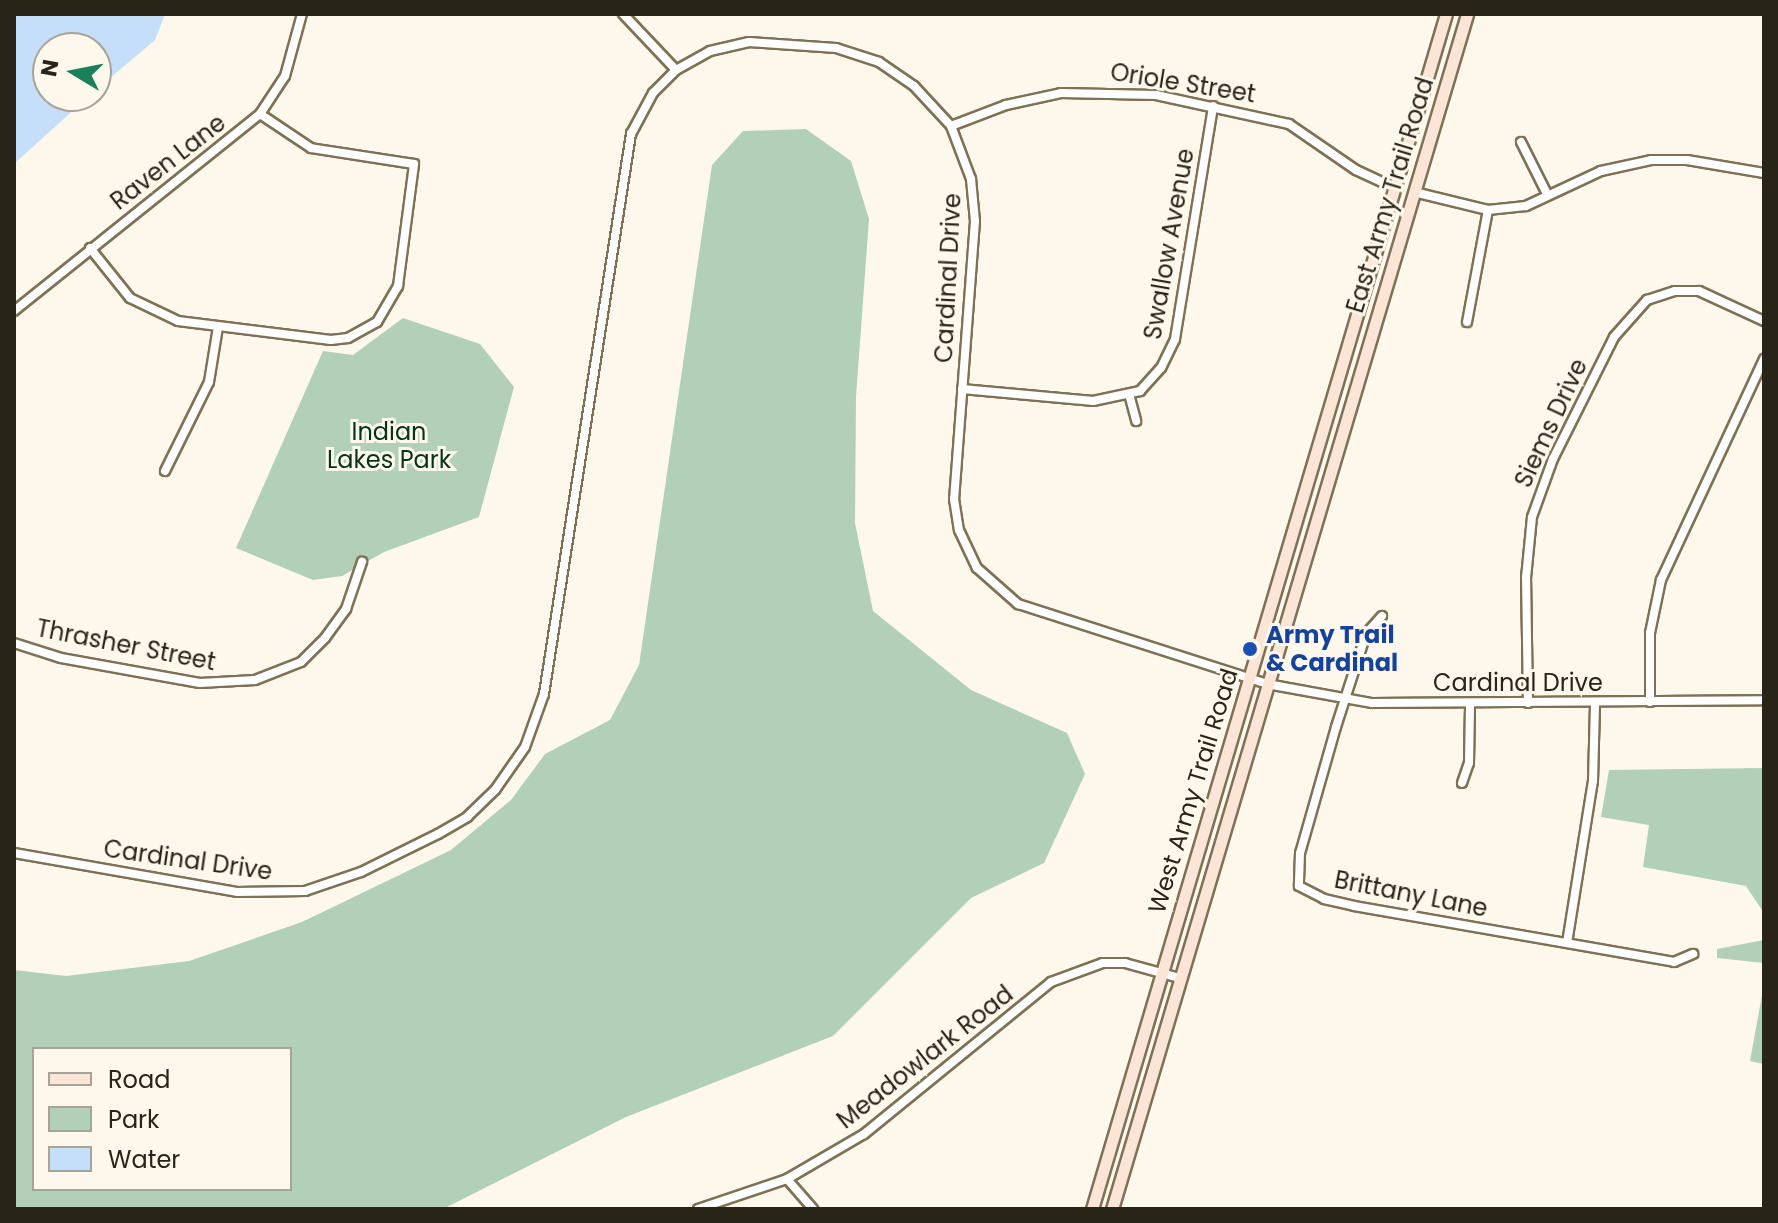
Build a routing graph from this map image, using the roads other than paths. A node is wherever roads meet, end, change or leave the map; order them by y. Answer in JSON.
{"nodes":[{"id":1,"x":302,"y":14,"type":"edge"},
{"id":2,"x":623,"y":14,"type":"edge"},
{"id":3,"x":1446,"y":14,"type":"edge"},
{"id":4,"x":1467,"y":14,"type":"edge"},
{"id":5,"x":676,"y":70,"type":"junction"},
{"id":6,"x":1213,"y":106,"type":"junction"},
{"id":7,"x":260,"y":114,"type":"junction"},
{"id":8,"x":951,"y":126,"type":"junction"},
{"id":9,"x":1521,"y":142,"type":"dead end"},
{"id":10,"x":1764,"y":173,"type":"edge"},
{"id":11,"x":1395,"y":188,"type":"junction"},
{"id":12,"x":1414,"y":192,"type":"junction"},
{"id":13,"x":1548,"y":196,"type":"junction"},
{"id":14,"x":1488,"y":210,"type":"junction"},
{"id":15,"x":90,"y":248,"type":"junction"},
{"id":16,"x":14,"y":311,"type":"edge"},
{"id":17,"x":1764,"y":321,"type":"edge"},
{"id":18,"x":1467,"y":322,"type":"dead end"},
{"id":19,"x":218,"y":327,"type":"junction"},
{"id":20,"x":1764,"y":359,"type":"edge"},
{"id":21,"x":1337,"y":385,"type":"joint"},
{"id":22,"x":962,"y":389,"type":"junction"},
{"id":23,"x":1355,"y":389,"type":"joint"},
{"id":24,"x":1129,"y":394,"type":"junction"},
{"id":25,"x":1136,"y":421,"type":"dead end"},
{"id":26,"x":165,"y":471,"type":"dead end"},
{"id":27,"x":362,"y":562,"type":"dead end"},
{"id":28,"x":1382,"y":616,"type":"dead end"},
{"id":29,"x":14,"y":643,"type":"edge"},
{"id":30,"x":1249,"y":678,"type":"junction"},
{"id":31,"x":1267,"y":684,"type":"junction"},
{"id":32,"x":1346,"y":699,"type":"junction"},
{"id":33,"x":1764,"y":700,"type":"edge"},
{"id":34,"x":1650,"y":702,"type":"junction"},
{"id":35,"x":1470,"y":703,"type":"junction"},
{"id":36,"x":1528,"y":703,"type":"junction"},
{"id":37,"x":1595,"y":703,"type":"junction"},
{"id":38,"x":1462,"y":783,"type":"dead end"},
{"id":39,"x":14,"y":853,"type":"edge"},
{"id":40,"x":1567,"y":943,"type":"junction"},
{"id":41,"x":1693,"y":954,"type":"dead end"},
{"id":42,"x":1162,"y":974,"type":"junction"},
{"id":43,"x":1179,"y":978,"type":"junction"},
{"id":44,"x":787,"y":1179,"type":"junction"},
{"id":45,"x":698,"y":1209,"type":"edge"},
{"id":46,"x":813,"y":1209,"type":"edge"},
{"id":47,"x":1092,"y":1209,"type":"edge"},
{"id":48,"x":1112,"y":1209,"type":"edge"}],
"edges":[{"from":1,"to":7,"type":"street","name":"Raven Lane"},
{"from":2,"to":5,"type":"street"},
{"from":3,"to":11,"type":"main road","name":"East Army Trail Road"},
{"from":4,"to":12,"type":"main road","name":"East Army Trail Road"},
{"from":5,"to":8,"type":"street","name":"Cardinal Drive"},
{"from":5,"to":39,"type":"street","name":"Cardinal Drive"},
{"from":6,"to":8,"type":"street","name":"Oriole Street"},
{"from":6,"to":11,"type":"street","name":"Oriole Street"},
{"from":6,"to":24,"type":"street","name":"Swallow Avenue"},
{"from":7,"to":15,"type":"street","name":"Raven Lane"},
{"from":7,"to":19,"type":"street"},
{"from":8,"to":22,"type":"street","name":"Cardinal Drive"},
{"from":9,"to":13,"type":"street"},
{"from":10,"to":13,"type":"street"},
{"from":11,"to":21,"type":"main road","name":"East Army Trail Road"},
{"from":12,"to":14,"type":"street"},
{"from":12,"to":23,"type":"main road","name":"East Army Trail Road"},
{"from":13,"to":14,"type":"street"},
{"from":14,"to":18,"type":"street"},
{"from":15,"to":16,"type":"street","name":"Raven Lane"},
{"from":15,"to":19,"type":"street"},
{"from":17,"to":36,"type":"street","name":"Siems Drive"},
{"from":19,"to":26,"type":"street"},
{"from":20,"to":34,"type":"street"},
{"from":21,"to":30,"type":"main road","name":"West Army Trail Road"},
{"from":22,"to":24,"type":"street","name":"Swallow Avenue"},
{"from":22,"to":30,"type":"street","name":"Cardinal Drive"},
{"from":23,"to":31,"type":"main road","name":"West Army Trail Road"},
{"from":24,"to":25,"type":"street"},
{"from":27,"to":29,"type":"street","name":"Thrasher Street"},
{"from":28,"to":32,"type":"street"},
{"from":30,"to":31,"type":"street","name":"Cardinal Drive"},
{"from":30,"to":42,"type":"main road","name":"West Army Trail Road"},
{"from":31,"to":32,"type":"street","name":"Cardinal Drive"},
{"from":31,"to":43,"type":"main road","name":"West Army Trail Road"},
{"from":32,"to":35,"type":"street","name":"Cardinal Drive"},
{"from":32,"to":40,"type":"street","name":"Brittany Lane"},
{"from":33,"to":34,"type":"street","name":"Cardinal Drive"},
{"from":34,"to":37,"type":"street","name":"Cardinal Drive"},
{"from":35,"to":36,"type":"street","name":"Cardinal Drive"},
{"from":35,"to":38,"type":"street"},
{"from":36,"to":37,"type":"street","name":"Cardinal Drive"},
{"from":37,"to":40,"type":"street"},
{"from":40,"to":41,"type":"street"},
{"from":42,"to":43,"type":"street","name":"Meadowlark Road"},
{"from":42,"to":44,"type":"street","name":"Meadowlark Road"},
{"from":42,"to":47,"type":"main road","name":"West Army Trail Road"},
{"from":43,"to":48,"type":"main road","name":"West Army Trail Road"},
{"from":44,"to":45,"type":"street","name":"Meadowlark Road"},
{"from":44,"to":46,"type":"street"}]}
